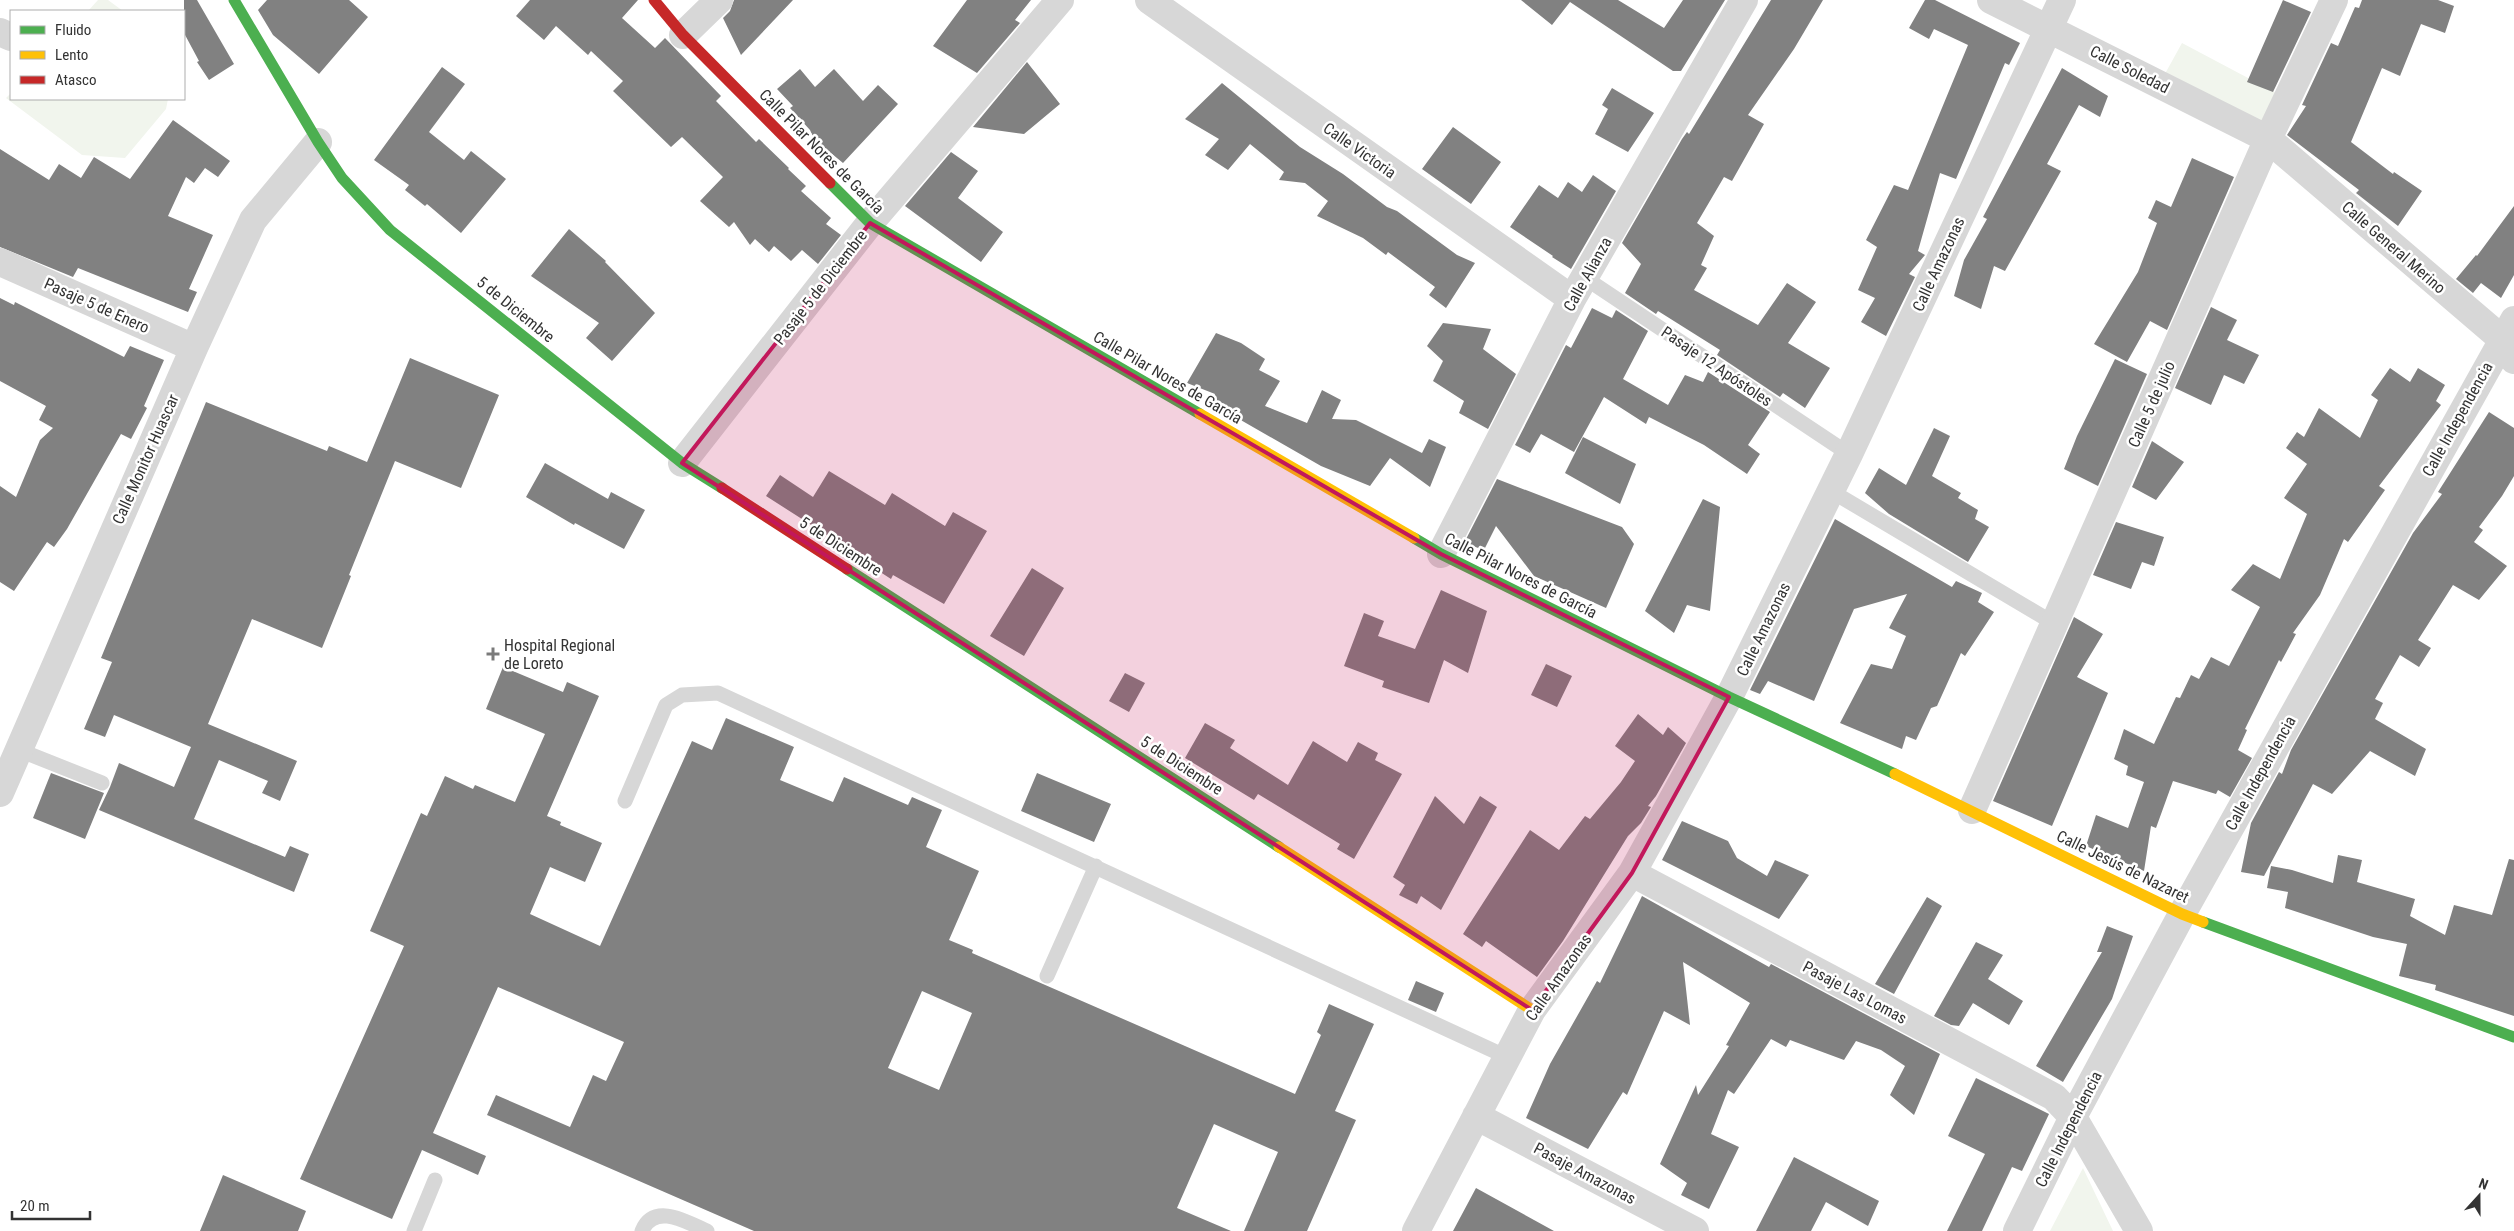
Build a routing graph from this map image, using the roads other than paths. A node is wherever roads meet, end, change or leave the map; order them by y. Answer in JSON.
{"nodes":[{"id":1,"x":234,"y":0,"type":"edge"},
{"id":2,"x":654,"y":0,"type":"edge"},
{"id":3,"x":718,"y":0,"type":"edge"},
{"id":4,"x":1060,"y":0,"type":"edge"},
{"id":5,"x":1148,"y":0,"type":"edge"},
{"id":6,"x":1744,"y":0,"type":"edge"},
{"id":7,"x":1991,"y":0,"type":"edge"},
{"id":8,"x":2062,"y":0,"type":"edge"},
{"id":9,"x":2334,"y":0,"type":"edge"},
{"id":10,"x":2049,"y":27,"type":"junction"},
{"id":11,"x":683,"y":35,"type":"junction"},
{"id":12,"x":2268,"y":139,"type":"junction"},
{"id":13,"x":318,"y":142,"type":"junction"},
{"id":14,"x":870,"y":223,"type":"junction"},
{"id":15,"x":0,"y":262,"type":"edge"},
{"id":16,"x":1579,"y":289,"type":"junction"},
{"id":17,"x":2510,"y":340,"type":"edge"},
{"id":18,"x":194,"y":348,"type":"junction"},
{"id":19,"x":1849,"y":454,"type":"junction"},
{"id":20,"x":682,"y":463,"type":"junction"},
{"id":21,"x":1831,"y":491,"type":"junction"},
{"id":22,"x":1441,"y":554,"type":"junction"},
{"id":23,"x":2055,"y":624,"type":"junction"},
{"id":24,"x":1729,"y":697,"type":"junction"},
{"id":25,"x":11,"y":756,"type":"edge"},
{"id":26,"x":102,"y":784,"type":"dead end"},
{"id":27,"x":0,"y":793,"type":"edge"},
{"id":28,"x":625,"y":801,"type":"dead end"},
{"id":29,"x":1972,"y":810,"type":"junction"},
{"id":30,"x":1096,"y":866,"type":"junction"},
{"id":31,"x":1632,"y":873,"type":"junction"},
{"id":32,"x":2182,"y":914,"type":"junction"},
{"id":33,"x":1047,"y":976,"type":"dead end"},
{"id":34,"x":1532,"y":1010,"type":"junction"},
{"id":35,"x":2514,"y":1037,"type":"edge"},
{"id":36,"x":1507,"y":1057,"type":"junction"},
{"id":37,"x":1476,"y":1116,"type":"junction"},
{"id":38,"x":2073,"y":1116,"type":"junction"},
{"id":39,"x":435,"y":1180,"type":"dead end"},
{"id":40,"x":414,"y":1231,"type":"edge"},
{"id":41,"x":642,"y":1231,"type":"edge"},
{"id":42,"x":707,"y":1231,"type":"edge"},
{"id":43,"x":1416,"y":1231,"type":"edge"},
{"id":44,"x":1695,"y":1231,"type":"edge"},
{"id":45,"x":2017,"y":1231,"type":"edge"},
{"id":46,"x":2139,"y":1231,"type":"edge"}],
"edges":[{"from":1,"to":13,"type":"street","name":"5 de Diciembre"},
{"from":2,"to":11,"type":"street","name":"Calle Pilar Nores de García"},
{"from":3,"to":11,"type":"street"},
{"from":4,"to":14,"type":"street","name":"Pasaje 5 de Diciembre"},
{"from":5,"to":16,"type":"street","name":"Calle Victoria"},
{"from":6,"to":16,"type":"street","name":"Calle Alianza"},
{"from":7,"to":10,"type":"street","name":"Calle Soledad"},
{"from":8,"to":10,"type":"street","name":"Calle Amazonas"},
{"from":9,"to":12,"type":"street","name":"Calle 5 de julio"},
{"from":10,"to":12,"type":"street","name":"Calle Soledad"},
{"from":10,"to":19,"type":"street","name":"Calle Amazonas"},
{"from":11,"to":14,"type":"street","name":"Calle Pilar Nores de García"},
{"from":12,"to":17,"type":"street","name":"Calle General Merino"},
{"from":12,"to":23,"type":"street","name":"Calle 5 de julio"},
{"from":13,"to":18,"type":"street","name":"Calle Monitor Huascar"},
{"from":13,"to":20,"type":"street","name":"5 de Diciembre"},
{"from":14,"to":20,"type":"street","name":"Pasaje 5 de Diciembre"},
{"from":14,"to":22,"type":"street","name":"Calle Pilar Nores de García"},
{"from":15,"to":18,"type":"street","name":"Pasaje 5 de Enero"},
{"from":16,"to":19,"type":"lane","name":"Pasaje 12 Apóstoles"},
{"from":16,"to":22,"type":"street","name":"Calle Alianza"},
{"from":17,"to":32,"type":"street","name":"Calle Independencia"},
{"from":18,"to":25,"type":"street","name":"Calle Monitor Huascar"},
{"from":19,"to":21,"type":"street","name":"Calle Amazonas"},
{"from":20,"to":34,"type":"street","name":"5 de Diciembre"},
{"from":21,"to":23,"type":"lane"},
{"from":21,"to":24,"type":"street","name":"Calle Amazonas"},
{"from":22,"to":24,"type":"street","name":"Calle Pilar Nores de García"},
{"from":23,"to":29,"type":"street","name":"Calle 5 de julio"},
{"from":24,"to":29,"type":"street","name":"Calle Jesús de Nazaret"},
{"from":24,"to":31,"type":"street","name":"Calle Amazonas"},
{"from":25,"to":26,"type":"lane"},
{"from":25,"to":27,"type":"street","name":"Calle Monitor Huascar"},
{"from":28,"to":30,"type":"lane"},
{"from":29,"to":32,"type":"street","name":"Calle Jesús de Nazaret"},
{"from":30,"to":33,"type":"lane"},
{"from":30,"to":36,"type":"lane"},
{"from":31,"to":34,"type":"street","name":"Calle Amazonas"},
{"from":31,"to":38,"type":"street","name":"Pasaje Las Lomas"},
{"from":32,"to":35,"type":"street","name":"Calle Jesús de Nazaret"},
{"from":32,"to":38,"type":"street","name":"Calle Independencia"},
{"from":34,"to":36,"type":"street","name":"Calle Amazonas"},
{"from":36,"to":37,"type":"street","name":"Calle Amazonas"},
{"from":37,"to":43,"type":"street","name":"Calle Amazonas"},
{"from":37,"to":44,"type":"street","name":"Pasaje Amazonas"},
{"from":38,"to":45,"type":"street","name":"Calle Independencia"},
{"from":38,"to":46,"type":"street","name":"Pasaje Las Lomas"},
{"from":39,"to":40,"type":"lane"},
{"from":41,"to":42,"type":"lane"}]}
